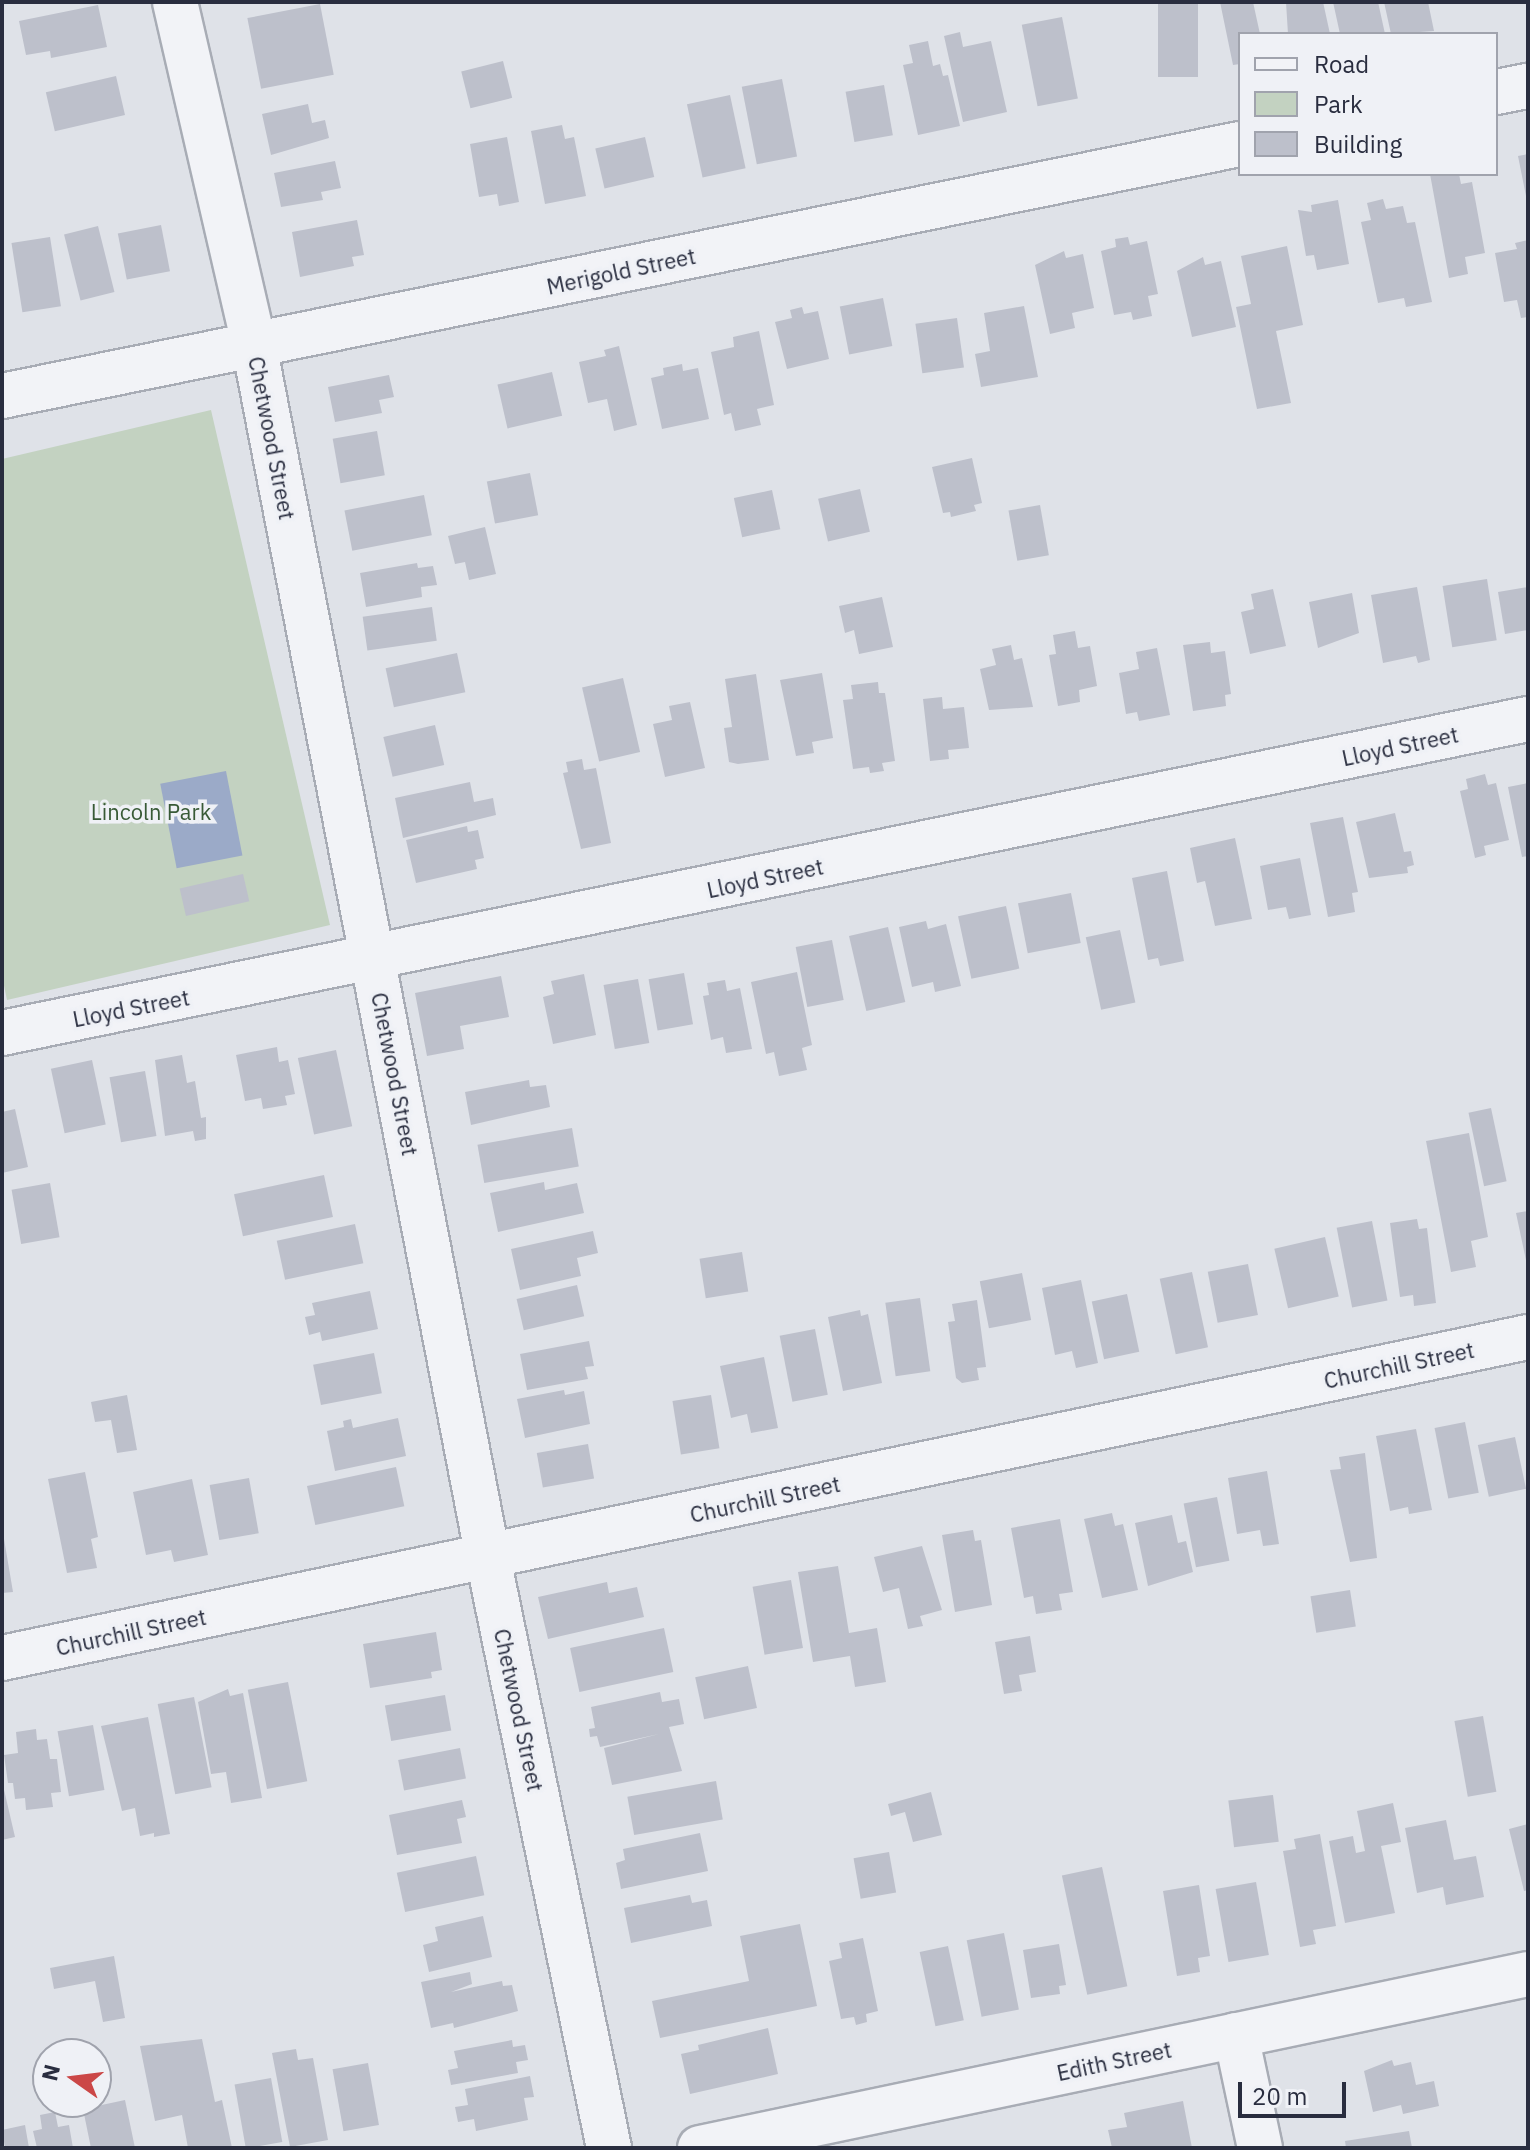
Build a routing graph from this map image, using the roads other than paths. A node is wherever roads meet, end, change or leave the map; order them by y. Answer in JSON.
{"nodes":[{"id":1,"x":175,"y":2,"type":"edge"},
{"id":2,"x":1528,"y":86,"type":"edge"},
{"id":3,"x":1498,"y":92,"type":"edge"},
{"id":4,"x":1238,"y":144,"type":"edge"},
{"id":5,"x":254,"y":345,"type":"junction"},
{"id":6,"x":2,"y":396,"type":"edge"},
{"id":7,"x":1528,"y":719,"type":"edge"},
{"id":8,"x":373,"y":960,"type":"junction"},
{"id":9,"x":2,"y":1033,"type":"edge"},
{"id":10,"x":1528,"y":1337,"type":"edge"},
{"id":11,"x":488,"y":1558,"type":"junction"},
{"id":12,"x":2,"y":1658,"type":"edge"},
{"id":13,"x":1528,"y":1974,"type":"edge"},
{"id":14,"x":1236,"y":2035,"type":"junction"},
{"id":15,"x":609,"y":2148,"type":"edge"},
{"id":16,"x":700,"y":2148,"type":"edge"},
{"id":17,"x":1260,"y":2148,"type":"edge"}],
"edges":[{"from":1,"to":5,"type":"street","name":"Chetwood Street"},
{"from":2,"to":3,"type":"street"},
{"from":4,"to":5,"type":"street","name":"Merigold Street"},
{"from":5,"to":6,"type":"street","name":"Merigold Street"},
{"from":5,"to":8,"type":"street","name":"Chetwood Street"},
{"from":7,"to":8,"type":"street","name":"Lloyd Street"},
{"from":8,"to":9,"type":"street","name":"Lloyd Street"},
{"from":8,"to":11,"type":"street","name":"Chetwood Street"},
{"from":10,"to":11,"type":"street","name":"Churchill Street"},
{"from":11,"to":12,"type":"street","name":"Churchill Street"},
{"from":11,"to":15,"type":"street","name":"Chetwood Street"},
{"from":13,"to":14,"type":"street","name":"Edith Street"},
{"from":14,"to":16,"type":"street","name":"Edith Street"},
{"from":14,"to":17,"type":"street"}]}
